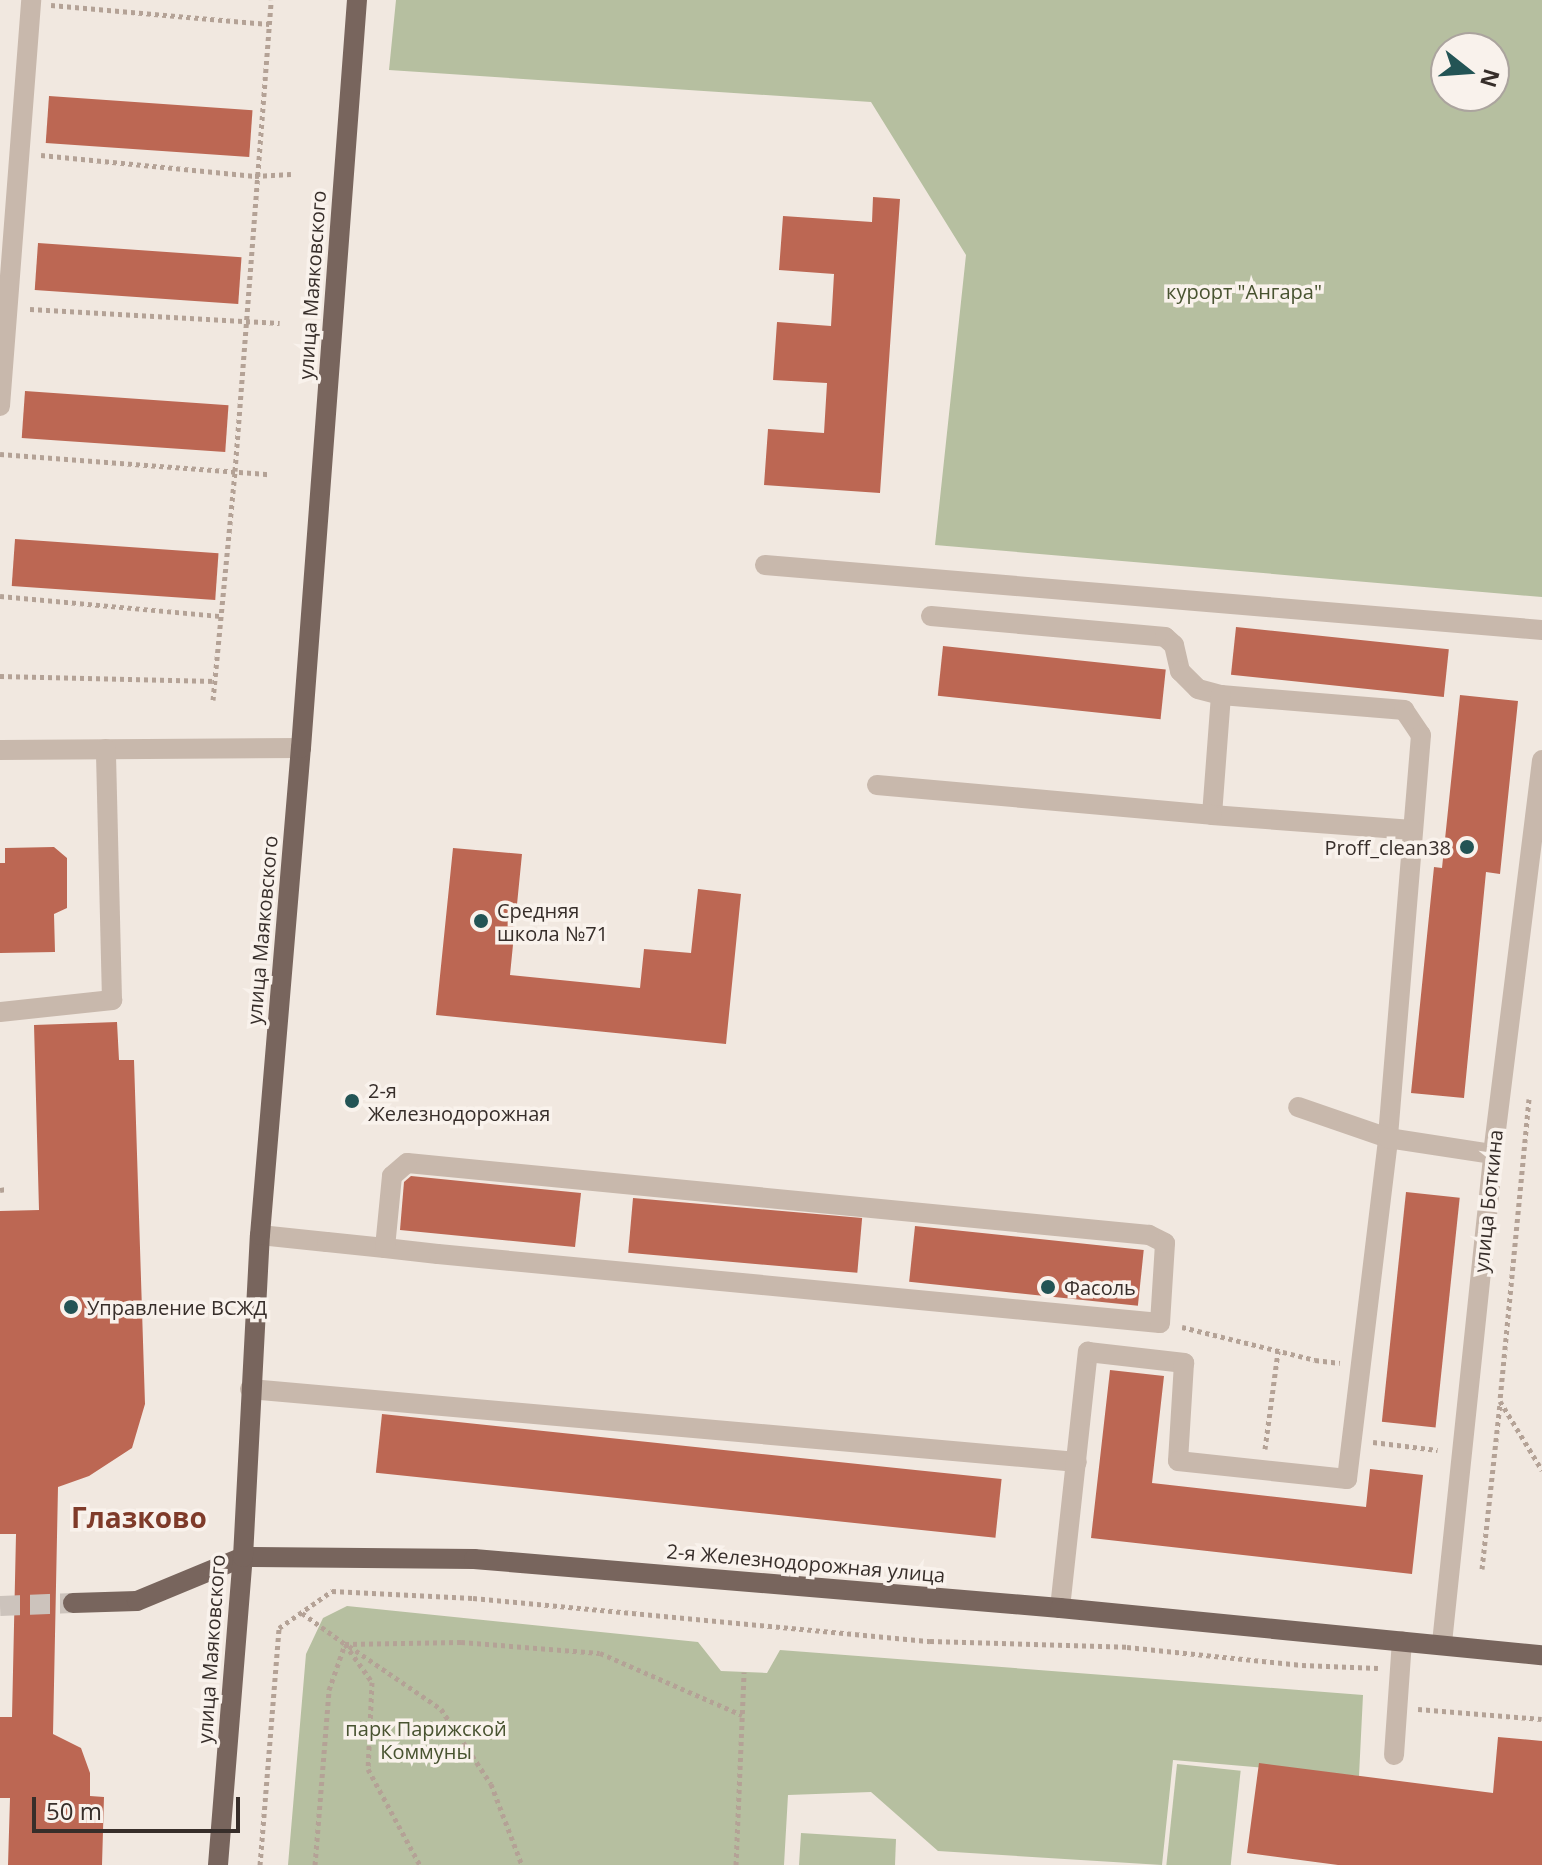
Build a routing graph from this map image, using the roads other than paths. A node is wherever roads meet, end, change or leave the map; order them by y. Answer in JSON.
{"nodes":[{"id":1,"x":357,"y":0,"type":"edge"},
{"id":2,"x":30,"y":2,"type":"edge"},
{"id":3,"x":3,"y":335,"type":"edge"},
{"id":4,"x":0,"y":406,"type":"edge"},
{"id":5,"x":765,"y":565,"type":"dead end"},
{"id":6,"x":931,"y":616,"type":"dead end"},
{"id":7,"x":1542,"y":630,"type":"edge"},
{"id":8,"x":1221,"y":695,"type":"junction"},
{"id":9,"x":301,"y":748,"type":"junction"},
{"id":10,"x":106,"y":749,"type":"junction"},
{"id":11,"x":0,"y":750,"type":"edge"},
{"id":12,"x":1542,"y":760,"type":"edge"},
{"id":13,"x":877,"y":785,"type":"dead end"},
{"id":14,"x":1212,"y":815,"type":"junction"},
{"id":15,"x":1412,"y":830,"type":"junction"},
{"id":16,"x":0,"y":1012,"type":"edge"},
{"id":17,"x":1298,"y":1107,"type":"dead end"},
{"id":18,"x":1388,"y":1138,"type":"junction"},
{"id":19,"x":1493,"y":1154,"type":"junction"},
{"id":20,"x":260,"y":1235,"type":"junction"},
{"id":21,"x":385,"y":1248,"type":"junction"},
{"id":22,"x":250,"y":1389,"type":"junction"},
{"id":23,"x":1077,"y":1462,"type":"junction"},
{"id":24,"x":243,"y":1557,"type":"junction"},
{"id":25,"x":73,"y":1603,"type":"tunnel mouth"},
{"id":26,"x":1060,"y":1608,"type":"junction"},
{"id":27,"x":1402,"y":1641,"type":"junction"},
{"id":28,"x":1442,"y":1643,"type":"junction"},
{"id":29,"x":1542,"y":1655,"type":"edge"},
{"id":30,"x":1394,"y":1755,"type":"dead end"},
{"id":31,"x":218,"y":1865,"type":"edge"}],
"edges":[{"from":1,"to":9,"type":"main road","name":"улица Маяковского"},
{"from":2,"to":3,"type":"street"},
{"from":3,"to":4,"type":"street"},
{"from":5,"to":7,"type":"street"},
{"from":6,"to":8,"type":"street"},
{"from":8,"to":14,"type":"street"},
{"from":8,"to":15,"type":"street"},
{"from":9,"to":10,"type":"street"},
{"from":9,"to":20,"type":"main road","name":"улица Маяковского"},
{"from":10,"to":11,"type":"street"},
{"from":10,"to":16,"type":"street"},
{"from":12,"to":19,"type":"street","name":"улица Боткина"},
{"from":13,"to":14,"type":"street"},
{"from":14,"to":15,"type":"street"},
{"from":15,"to":18,"type":"street"},
{"from":17,"to":18,"type":"street"},
{"from":18,"to":19,"type":"street"},
{"from":18,"to":23,"type":"street"},
{"from":19,"to":28,"type":"street","name":"улица Боткина"},
{"from":20,"to":21,"type":"street"},
{"from":20,"to":22,"type":"main road","name":"улица Маяковского"},
{"from":21,"to":21,"type":"street"},
{"from":22,"to":23,"type":"street"},
{"from":22,"to":24,"type":"main road","name":"улица Маяковского"},
{"from":23,"to":26,"type":"street"},
{"from":24,"to":25,"type":"main road","name":"2-я Железнодорожная улица"},
{"from":24,"to":26,"type":"main road","name":"2-я Железнодорожная улица"},
{"from":24,"to":31,"type":"main road","name":"улица Маяковского"},
{"from":26,"to":27,"type":"main road","name":"2-я Железнодорожная улица"},
{"from":27,"to":28,"type":"main road","name":"2-я Железнодорожная улица"},
{"from":27,"to":30,"type":"street"},
{"from":28,"to":29,"type":"main road","name":"2-я Железнодорожная улица"}]}
